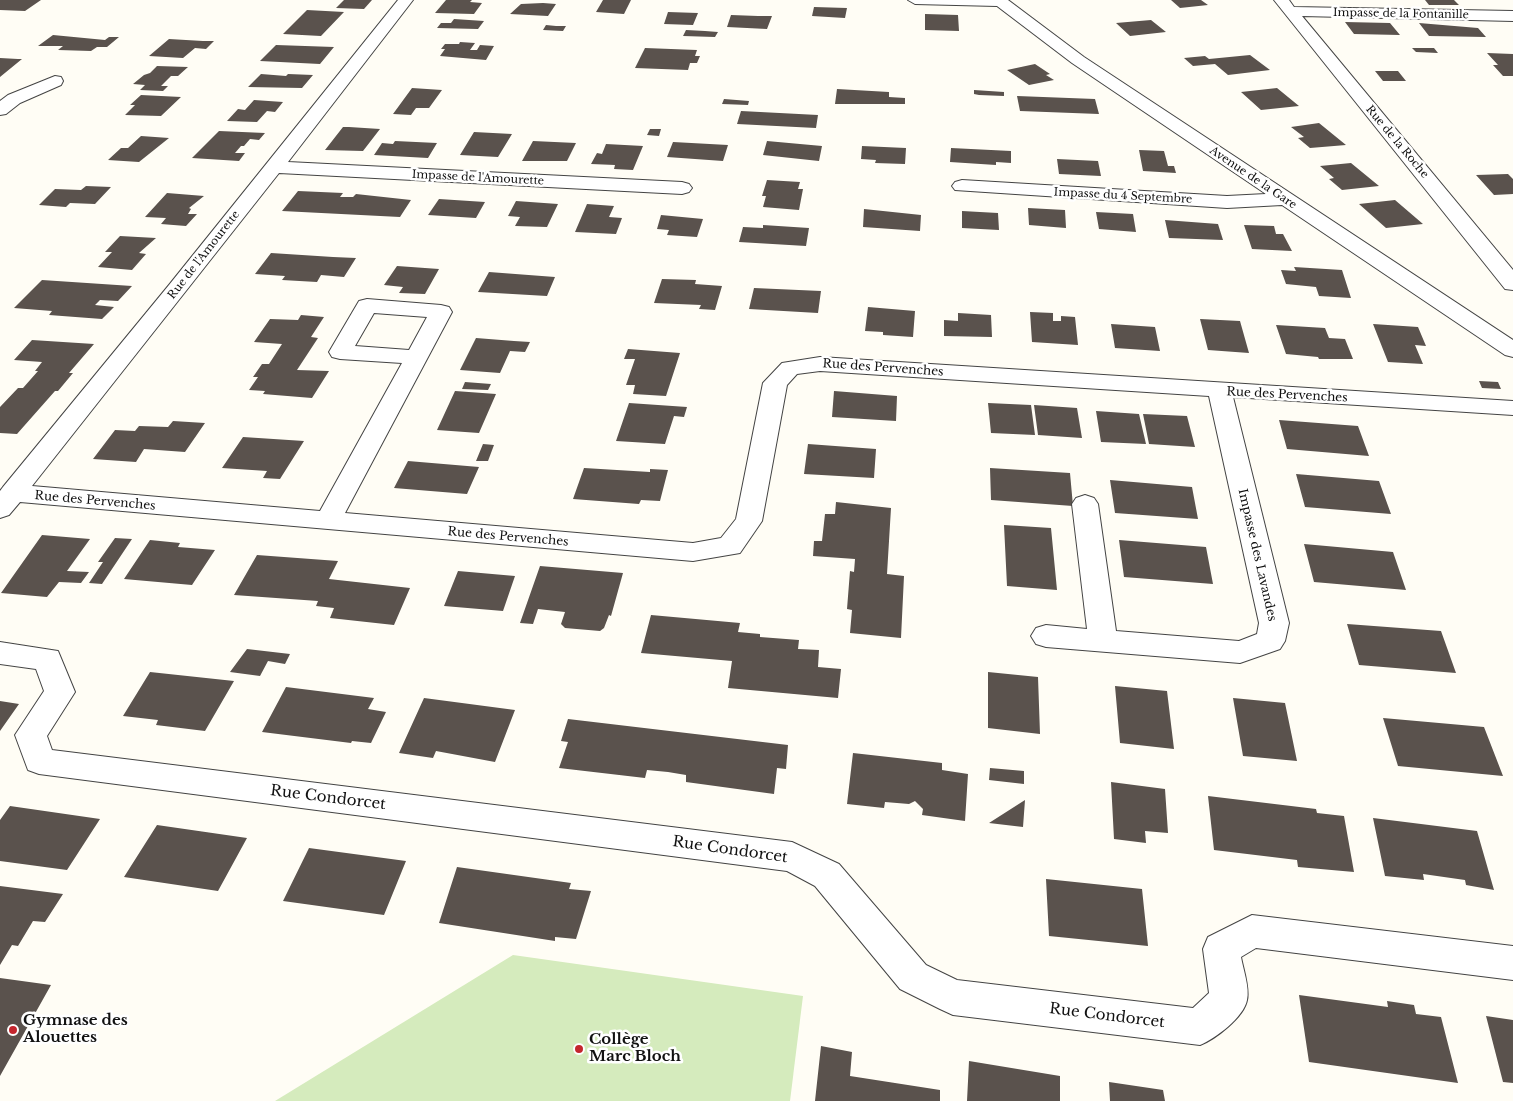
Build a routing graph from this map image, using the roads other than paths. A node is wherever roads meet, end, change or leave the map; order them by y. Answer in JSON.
{"nodes":[{"id":1,"x":406,"y":0,"type":"edge"},
{"id":2,"x":915,"y":0,"type":"edge"},
{"id":3,"x":999,"y":1,"type":"edge"},
{"id":4,"x":1285,"y":6,"type":"edge"},
{"id":5,"x":1513,"y":16,"type":"edge"},
{"id":6,"x":55,"y":81,"type":"dead end"},
{"id":7,"x":0,"y":110,"type":"edge"},
{"id":8,"x":274,"y":167,"type":"junction"},
{"id":9,"x":962,"y":186,"type":"dead end"},
{"id":10,"x":682,"y":188,"type":"dead end"},
{"id":11,"x":1284,"y":198,"type":"junction"},
{"id":12,"x":1513,"y":284,"type":"edge"},
{"id":13,"x":1513,"y":324,"type":"edge"},
{"id":14,"x":1484,"y":331,"type":"junction"},
{"id":15,"x":1513,"y":350,"type":"edge"},
{"id":16,"x":417,"y":357,"type":"dead end"},
{"id":17,"x":1220,"y":391,"type":"junction"},
{"id":18,"x":1513,"y":408,"type":"edge"},
{"id":19,"x":6,"y":501,"type":"edge"},
{"id":20,"x":1085,"y":504,"type":"dead end"},
{"id":21,"x":327,"y":522,"type":"junction"},
{"id":22,"x":1046,"y":636,"type":"dead end"},
{"id":23,"x":1103,"y":641,"type":"junction"},
{"id":24,"x":0,"y":653,"type":"edge"},
{"id":25,"x":1513,"y":963,"type":"edge"}],
"edges":[{"from":1,"to":8,"type":"street","name":"Rue de l'Amourette"},
{"from":2,"to":3,"type":"street"},
{"from":3,"to":11,"type":"street","name":"Avenue de la Gare"},
{"from":4,"to":5,"type":"street","name":"Impasse de la Fontanille"},
{"from":4,"to":12,"type":"street","name":"Rue de la Roche"},
{"from":6,"to":7,"type":"street"},
{"from":8,"to":10,"type":"street","name":"Impasse de l'Amourette"},
{"from":8,"to":19,"type":"street","name":"Rue de l'Amourette"},
{"from":9,"to":11,"type":"street","name":"Impasse du 4 Septembre"},
{"from":11,"to":14,"type":"street","name":"Avenue de la Gare"},
{"from":13,"to":14,"type":"street"},
{"from":14,"to":15,"type":"street","name":"Avenue de la Gare"},
{"from":16,"to":21,"type":"street"},
{"from":17,"to":18,"type":"street","name":"Rue des Pervenches"},
{"from":17,"to":21,"type":"street","name":"Rue des Pervenches"},
{"from":17,"to":23,"type":"street","name":"Impasse des Lavandes"},
{"from":19,"to":21,"type":"street","name":"Rue des Pervenches"},
{"from":20,"to":23,"type":"street"},
{"from":22,"to":23,"type":"street","name":"Impasse des Lavandes"},
{"from":24,"to":25,"type":"street","name":"Rue Condorcet"}]}
